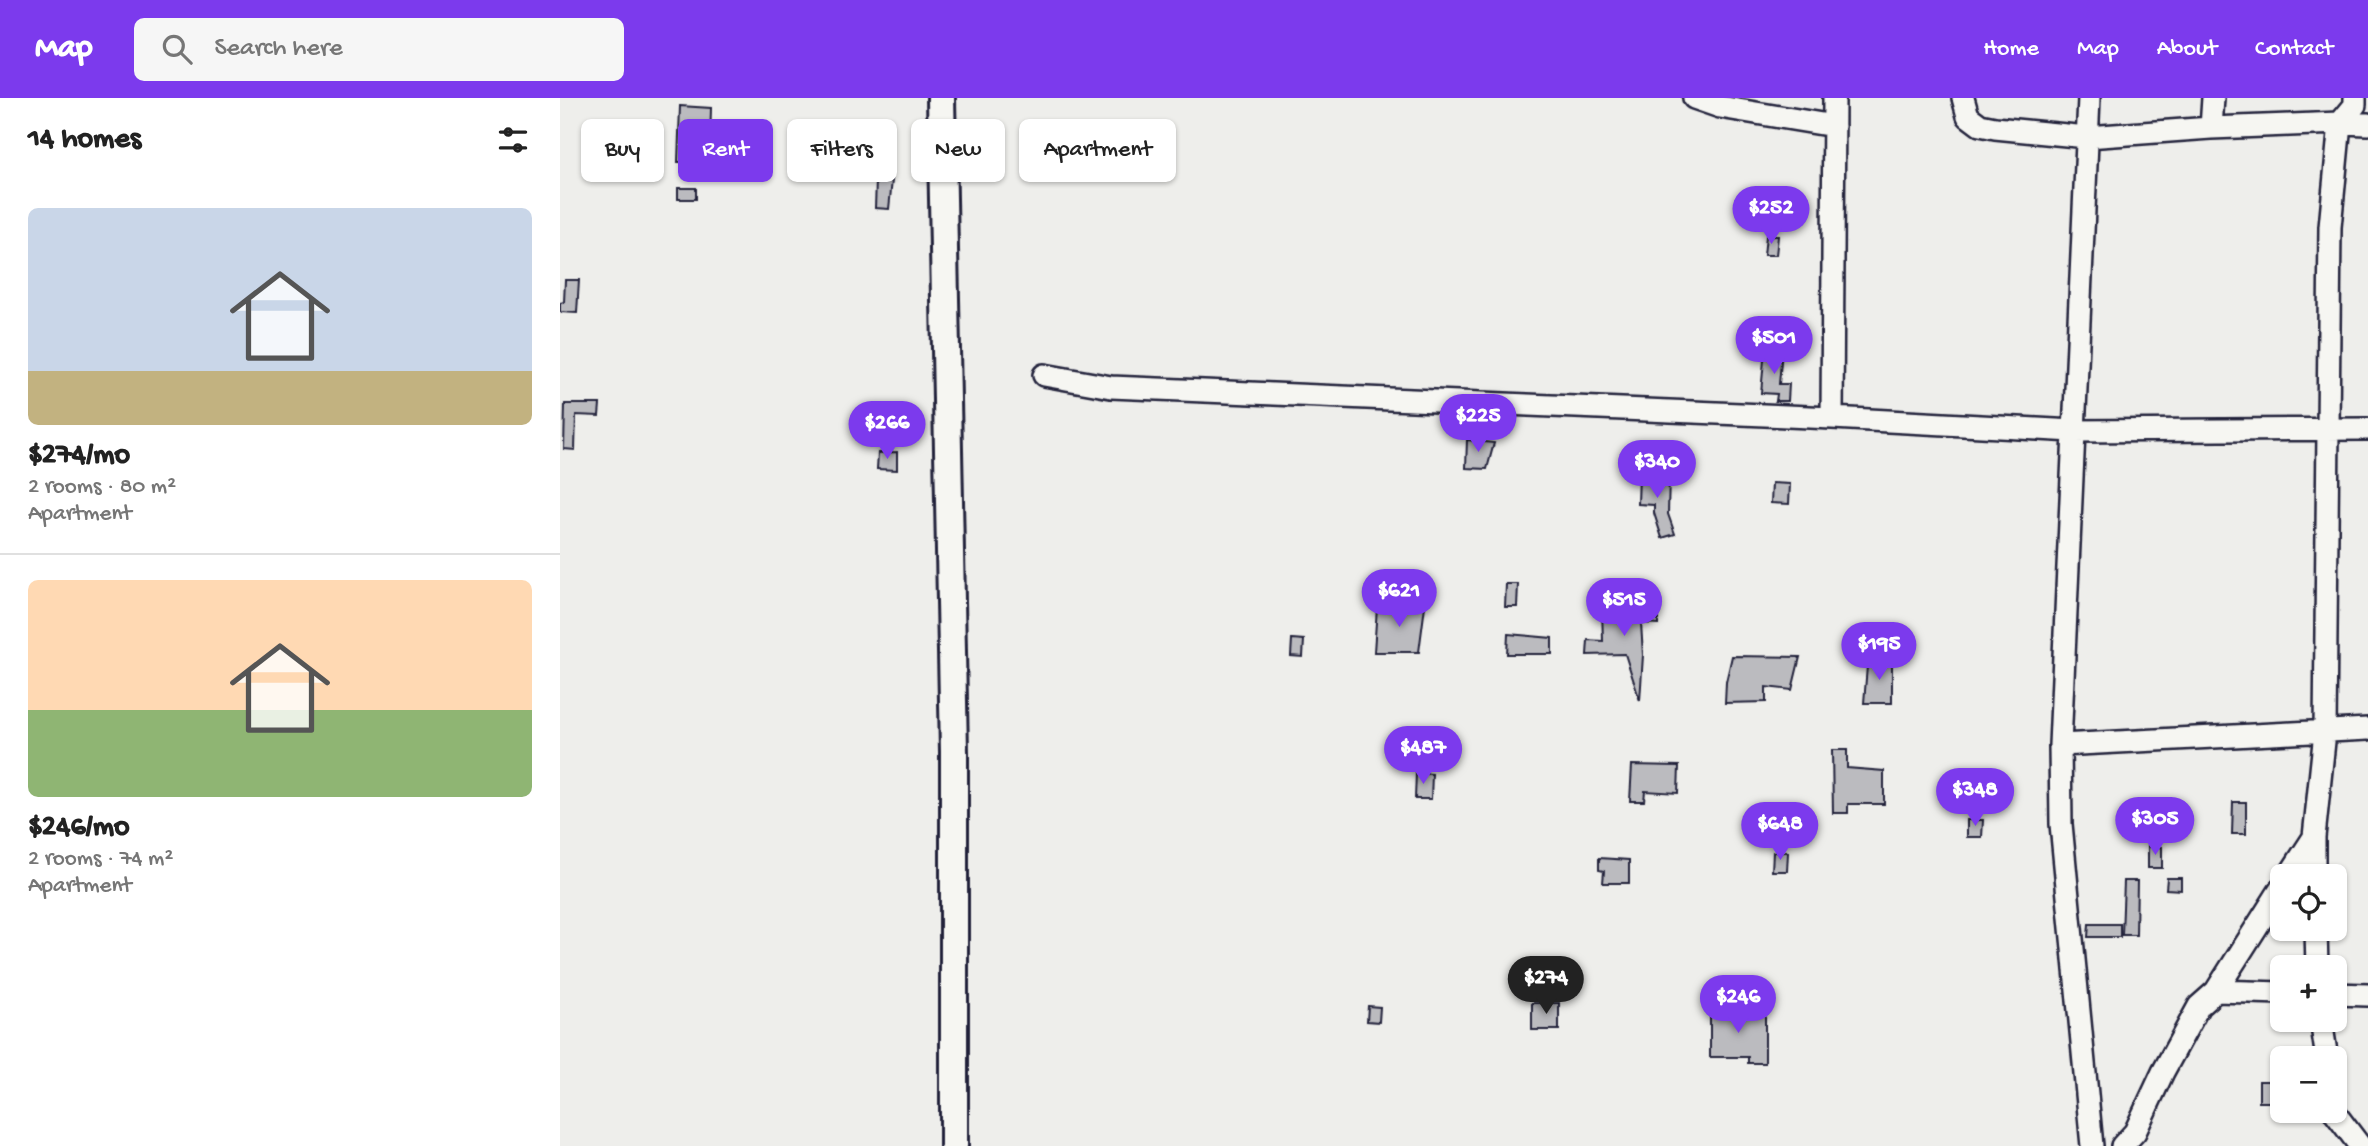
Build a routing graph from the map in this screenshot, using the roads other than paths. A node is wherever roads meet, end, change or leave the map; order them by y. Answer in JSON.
{"nodes":[{"id":1,"x":941,"y":98,"type":"edge"},
{"id":2,"x":1694,"y":98,"type":"edge"},
{"id":3,"x":1834,"y":98,"type":"edge"},
{"id":4,"x":1963,"y":98,"type":"edge"},
{"id":5,"x":2089,"y":98,"type":"edge"},
{"id":6,"x":2213,"y":98,"type":"edge"},
{"id":7,"x":2355,"y":98,"type":"edge"},
{"id":8,"x":1720,"y":102,"type":"edge"},
{"id":9,"x":2340,"y":123,"type":"junction"},
{"id":10,"x":2368,"y":124,"type":"edge"},
{"id":11,"x":1834,"y":126,"type":"junction"},
{"id":12,"x":2211,"y":128,"type":"junction"},
{"id":13,"x":2087,"y":137,"type":"junction"},
{"id":14,"x":1044,"y":375,"type":"dead end"},
{"id":15,"x":1832,"y":418,"type":"junction"},
{"id":16,"x":2368,"y":429,"type":"edge"},
{"id":17,"x":2074,"y":431,"type":"junction"},
{"id":18,"x":2328,"y":431,"type":"junction"},
{"id":19,"x":2368,"y":729,"type":"edge"},
{"id":20,"x":2325,"y":732,"type":"junction"},
{"id":21,"x":2060,"y":745,"type":"junction"},
{"id":22,"x":2314,"y":837,"type":"junction"},
{"id":23,"x":2296,"y":864,"type":"edge"},
{"id":24,"x":2315,"y":864,"type":"edge"},
{"id":25,"x":2270,"y":906,"type":"edge"},
{"id":26,"x":2216,"y":991,"type":"junction"},
{"id":27,"x":2270,"y":993,"type":"edge"},
{"id":28,"x":2347,"y":995,"type":"edge"},
{"id":29,"x":2368,"y":995,"type":"edge"},
{"id":30,"x":2336,"y":1123,"type":"edge"},
{"id":31,"x":2342,"y":1123,"type":"edge"},
{"id":32,"x":954,"y":1146,"type":"edge"},
{"id":33,"x":2092,"y":1146,"type":"edge"},
{"id":34,"x":2122,"y":1146,"type":"edge"},
{"id":35,"x":2339,"y":1146,"type":"edge"},
{"id":36,"x":2360,"y":1146,"type":"edge"}],
"edges":[{"from":1,"to":32,"type":"main road"},
{"from":2,"to":8,"type":"street"},
{"from":3,"to":11,"type":"street"},
{"from":4,"to":13,"type":"street"},
{"from":5,"to":13,"type":"street"},
{"from":6,"to":12,"type":"street"},
{"from":7,"to":9,"type":"street"},
{"from":8,"to":11,"type":"street"},
{"from":9,"to":10,"type":"street"},
{"from":9,"to":12,"type":"street"},
{"from":9,"to":18,"type":"street"},
{"from":11,"to":15,"type":"street"},
{"from":12,"to":13,"type":"street"},
{"from":13,"to":17,"type":"street"},
{"from":14,"to":15,"type":"street"},
{"from":15,"to":17,"type":"street"},
{"from":16,"to":18,"type":"street"},
{"from":17,"to":18,"type":"street"},
{"from":17,"to":21,"type":"street"},
{"from":18,"to":20,"type":"street"},
{"from":19,"to":20,"type":"street"},
{"from":20,"to":21,"type":"street"},
{"from":20,"to":22,"type":"street"},
{"from":21,"to":33,"type":"street"},
{"from":22,"to":23,"type":"street"},
{"from":22,"to":24,"type":"street"},
{"from":25,"to":26,"type":"street"},
{"from":26,"to":27,"type":"street"},
{"from":26,"to":34,"type":"street"},
{"from":28,"to":29,"type":"street"},
{"from":30,"to":35,"type":"street"},
{"from":31,"to":36,"type":"street"}]}
